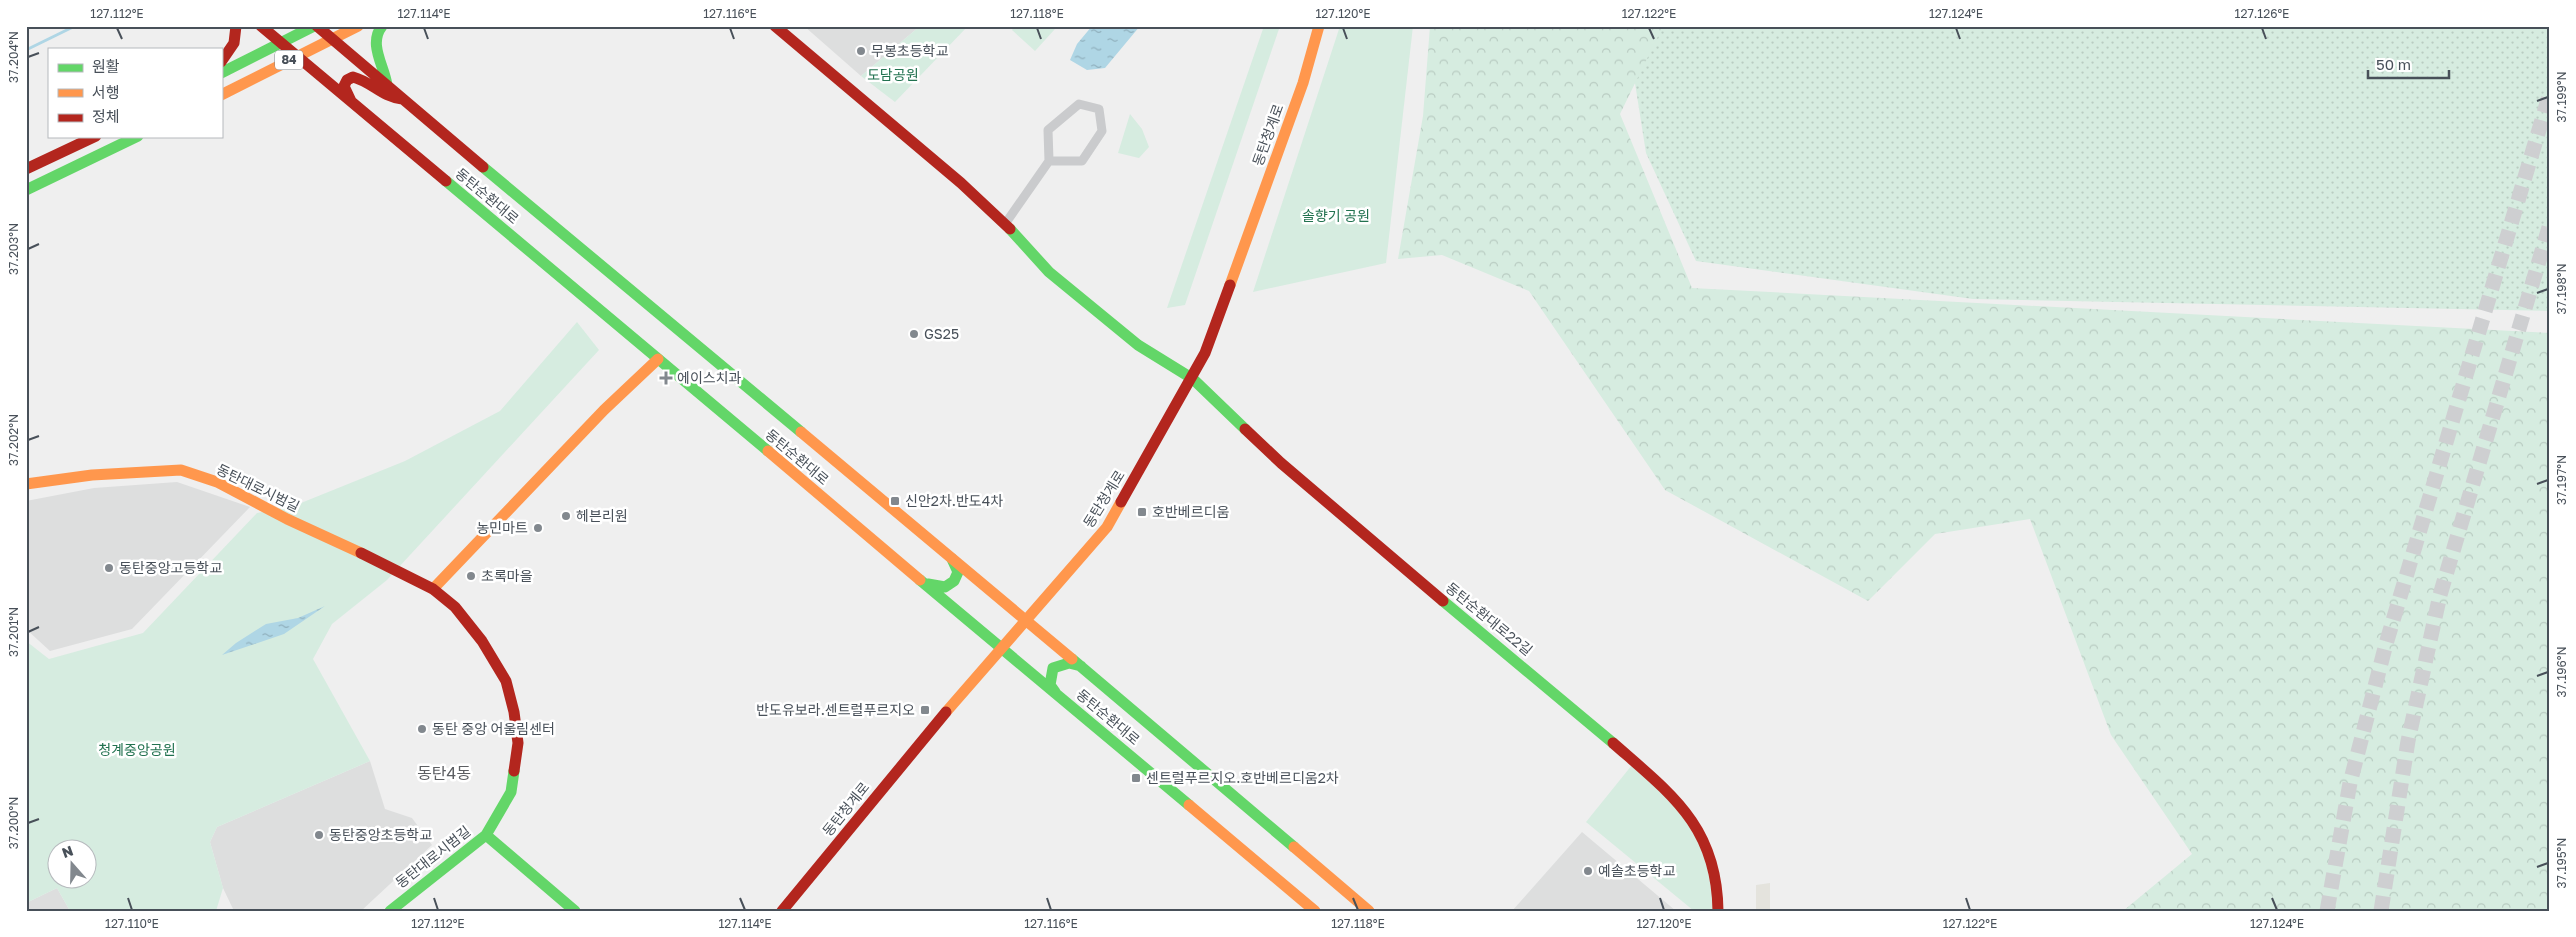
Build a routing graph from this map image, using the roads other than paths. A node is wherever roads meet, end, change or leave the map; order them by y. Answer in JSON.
{"nodes":[{"id":1,"x":236,"y":26,"type":"edge"},
{"id":2,"x":260,"y":26,"type":"edge"},
{"id":3,"x":316,"y":26,"type":"edge"},
{"id":4,"x":358,"y":26,"type":"edge"},
{"id":5,"x":382,"y":26,"type":"edge"},
{"id":6,"x":775,"y":26,"type":"edge"},
{"id":7,"x":1319,"y":26,"type":"edge"},
{"id":8,"x":334,"y":38,"type":"junction"},
{"id":9,"x":280,"y":43,"type":"junction"},
{"id":10,"x":298,"y":56,"type":"junction"},
{"id":11,"x":222,"y":61,"type":"edge"},
{"id":12,"x":222,"y":72,"type":"edge"},
{"id":13,"x":387,"y":85,"type":"junction"},
{"id":14,"x":222,"y":94,"type":"edge"},
{"id":15,"x":402,"y":99,"type":"junction"},
{"id":16,"x":352,"y":102,"type":"junction"},
{"id":17,"x":92,"y":138,"type":"edge"},
{"id":18,"x":134,"y":138,"type":"edge"},
{"id":19,"x":1049,"y":161,"type":"junction"},
{"id":20,"x":26,"y":169,"type":"edge"},
{"id":21,"x":26,"y":190,"type":"edge"},
{"id":22,"x":1004,"y":224,"type":"junction"},
{"id":23,"x":658,"y":359,"type":"junction"},
{"id":24,"x":1192,"y":379,"type":"junction"},
{"id":25,"x":26,"y":484,"type":"edge"},
{"id":26,"x":950,"y":556,"type":"junction"},
{"id":27,"x":924,"y":582,"type":"junction"},
{"id":28,"x":433,"y":589,"type":"junction"},
{"id":29,"x":1025,"y":618,"type":"junction"},
{"id":30,"x":1000,"y":646,"type":"junction"},
{"id":31,"x":1080,"y":666,"type":"junction"},
{"id":32,"x":1058,"y":695,"type":"junction"},
{"id":33,"x":486,"y":835,"type":"junction"},
{"id":34,"x":390,"y":911,"type":"edge"},
{"id":35,"x":575,"y":911,"type":"edge"},
{"id":36,"x":782,"y":911,"type":"edge"},
{"id":37,"x":1315,"y":911,"type":"edge"},
{"id":38,"x":1368,"y":911,"type":"edge"},
{"id":39,"x":1718,"y":911,"type":"edge"}],
"edges":[{"from":1,"to":11,"type":"street"},
{"from":2,"to":9,"type":"street","name":"동탄순환대로"},
{"from":3,"to":8,"type":"street","name":"동탄순환대로"},
{"from":3,"to":9,"type":"street","number":"84"},
{"from":4,"to":8,"type":"street","number":"84"},
{"from":5,"to":13,"type":"street"},
{"from":6,"to":22,"type":"street","name":"동탄순환대로22길"},
{"from":7,"to":24,"type":"street","name":"동탄청계로"},
{"from":8,"to":10,"type":"street","number":"84"},
{"from":8,"to":13,"type":"street","name":"동탄순환대로"},
{"from":9,"to":10,"type":"street","name":"동탄순환대로"},
{"from":9,"to":12,"type":"street","number":"84"},
{"from":10,"to":14,"type":"street","number":"84"},
{"from":10,"to":16,"type":"street","name":"동탄순환대로"},
{"from":13,"to":15,"type":"street","name":"동탄순환대로"},
{"from":15,"to":16,"type":"street"},
{"from":15,"to":26,"type":"street","name":"동탄순환대로"},
{"from":16,"to":23,"type":"street","name":"동탄순환대로"},
{"from":17,"to":20,"type":"street"},
{"from":18,"to":21,"type":"street"},
{"from":19,"to":19,"type":"street"},
{"from":19,"to":22,"type":"street"},
{"from":22,"to":24,"type":"street","name":"동탄순환대로22길"},
{"from":23,"to":27,"type":"street","name":"동탄순환대로"},
{"from":23,"to":28,"type":"street"},
{"from":24,"to":29,"type":"street","name":"동탄청계로"},
{"from":24,"to":39,"type":"street","name":"동탄순환대로22길"},
{"from":25,"to":28,"type":"street","name":"동탄대로시범길"},
{"from":26,"to":27,"type":"street"},
{"from":26,"to":29,"type":"street","name":"동탄순환대로"},
{"from":27,"to":30,"type":"street","name":"동탄순환대로"},
{"from":28,"to":33,"type":"street","name":"동탄대로시범길"},
{"from":29,"to":30,"type":"street","name":"동탄청계로"},
{"from":29,"to":31,"type":"street","name":"동탄순환대로"},
{"from":30,"to":32,"type":"street","name":"동탄순환대로"},
{"from":30,"to":36,"type":"street","name":"동탄청계로"},
{"from":31,"to":32,"type":"street"},
{"from":31,"to":38,"type":"street","name":"동탄순환대로"},
{"from":32,"to":37,"type":"street","name":"동탄순환대로"},
{"from":33,"to":34,"type":"street","name":"동탄대로시범길"},
{"from":33,"to":35,"type":"street"}]}
